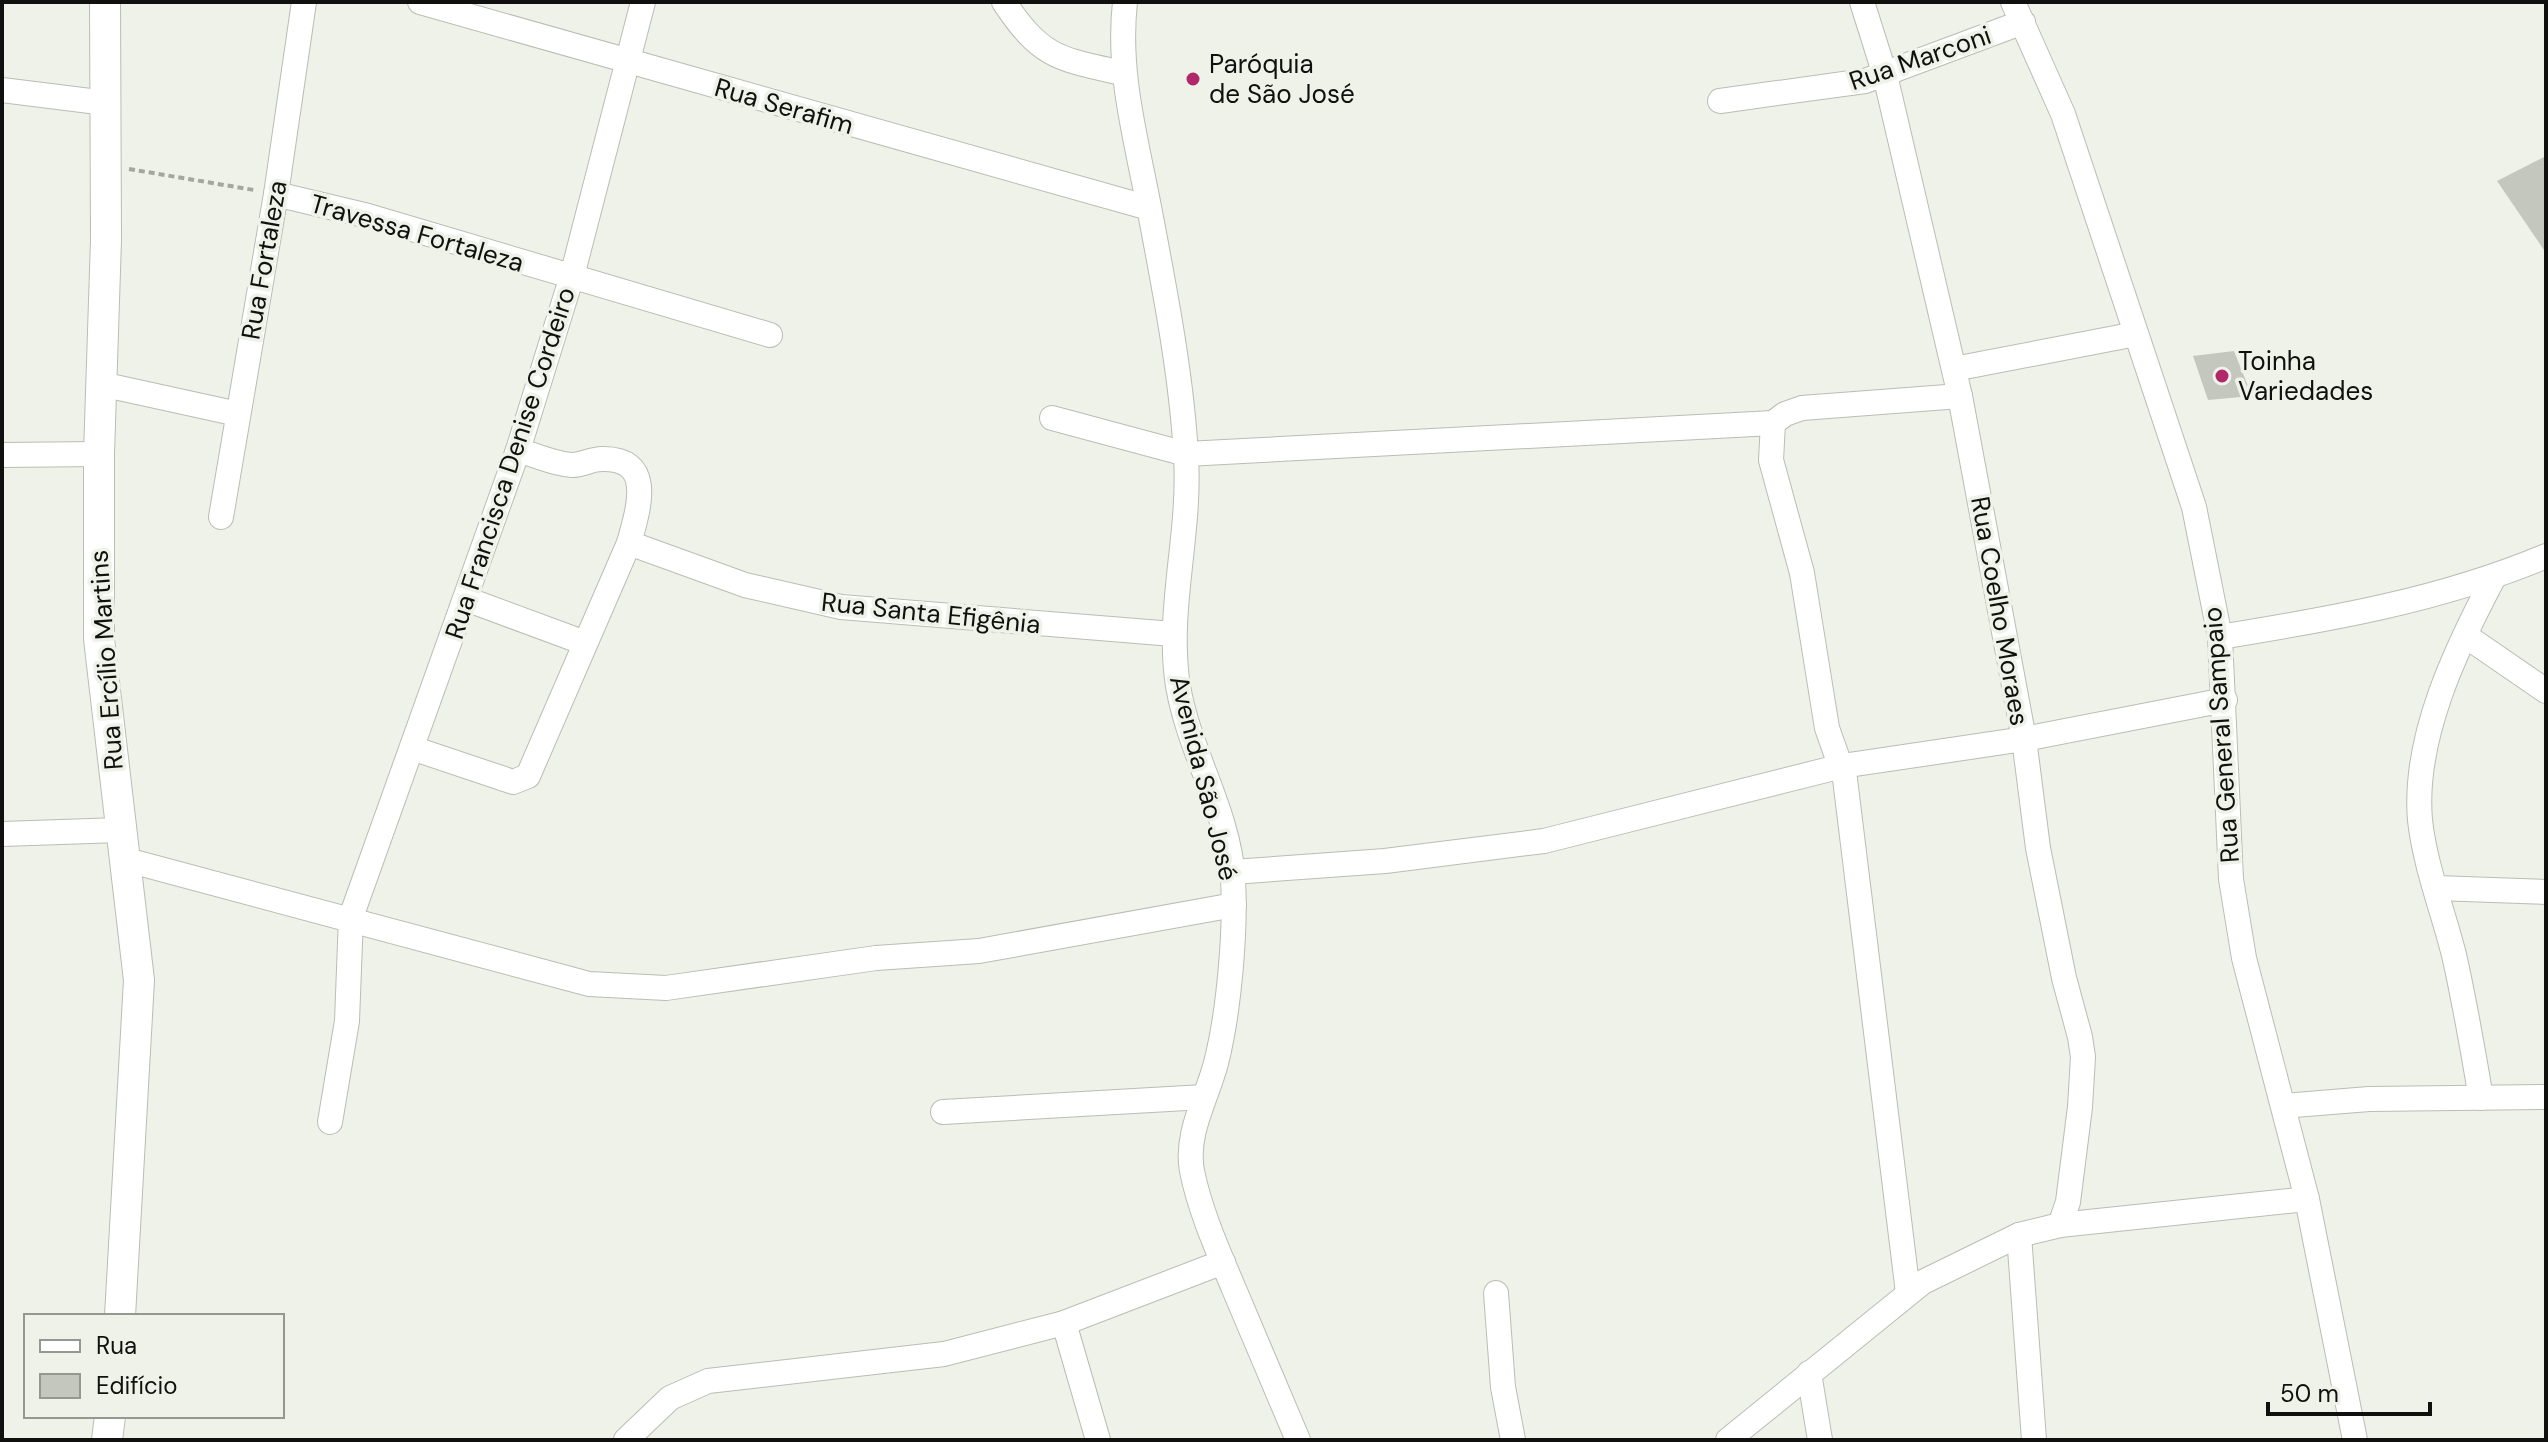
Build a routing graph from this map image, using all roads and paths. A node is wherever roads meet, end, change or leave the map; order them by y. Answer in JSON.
{"nodes":[{"id":1,"x":105,"y":2,"type":"edge"},
{"id":2,"x":304,"y":2,"type":"edge"},
{"id":3,"x":420,"y":2,"type":"edge"},
{"id":4,"x":643,"y":2,"type":"edge"},
{"id":5,"x":1004,"y":2,"type":"edge"},
{"id":6,"x":1125,"y":2,"type":"edge"},
{"id":7,"x":1862,"y":2,"type":"edge"},
{"id":8,"x":2018,"y":12,"type":"edge"},
{"id":9,"x":628,"y":62,"type":"junction"},
{"id":10,"x":1122,"y":73,"type":"junction"},
{"id":11,"x":1885,"y":75,"type":"junction"},
{"id":12,"x":2,"y":90,"type":"edge"},
{"id":13,"x":1720,"y":101,"type":"dead end"},
{"id":14,"x":106,"y":103,"type":"junction"},
{"id":15,"x":106,"y":166,"type":"junction"},
{"id":16,"x":276,"y":194,"type":"junction"},
{"id":17,"x":1149,"y":208,"type":"junction"},
{"id":18,"x":572,"y":276,"type":"junction"},
{"id":19,"x":2136,"y":334,"type":"junction"},
{"id":20,"x":770,"y":335,"type":"dead end"},
{"id":21,"x":1954,"y":369,"type":"junction"},
{"id":22,"x":101,"y":384,"type":"junction"},
{"id":23,"x":1960,"y":396,"type":"junction"},
{"id":24,"x":238,"y":414,"type":"junction"},
{"id":25,"x":1052,"y":418,"type":"dead end"},
{"id":26,"x":1773,"y":423,"type":"junction"},
{"id":27,"x":518,"y":450,"type":"junction"},
{"id":28,"x":99,"y":454,"type":"junction"},
{"id":29,"x":1186,"y":454,"type":"junction"},
{"id":30,"x":2,"y":455,"type":"edge"},
{"id":31,"x":221,"y":517,"type":"dead end"},
{"id":32,"x":629,"y":543,"type":"junction"},
{"id":33,"x":2546,"y":556,"type":"edge"},
{"id":34,"x":2493,"y":579,"type":"junction"},
{"id":35,"x":466,"y":599,"type":"junction"},
{"id":36,"x":1173,"y":634,"type":"junction"},
{"id":37,"x":2466,"y":636,"type":"junction"},
{"id":38,"x":2220,"y":637,"type":"junction"},
{"id":39,"x":585,"y":643,"type":"junction"},
{"id":40,"x":2546,"y":691,"type":"edge"},
{"id":41,"x":2225,"y":700,"type":"junction"},
{"id":42,"x":2024,"y":739,"type":"junction"},
{"id":43,"x":412,"y":748,"type":"junction"},
{"id":44,"x":1842,"y":766,"type":"junction"},
{"id":45,"x":120,"y":830,"type":"junction"},
{"id":46,"x":2,"y":834,"type":"edge"},
{"id":47,"x":127,"y":860,"type":"junction"},
{"id":48,"x":1233,"y":872,"type":"junction"},
{"id":49,"x":2436,"y":888,"type":"junction"},
{"id":50,"x":2546,"y":892,"type":"edge"},
{"id":51,"x":1234,"y":905,"type":"junction"},
{"id":52,"x":351,"y":917,"type":"junction"},
{"id":53,"x":1204,"y":1097,"type":"junction"},
{"id":54,"x":2546,"y":1097,"type":"edge"},
{"id":55,"x":2481,"y":1098,"type":"junction"},
{"id":56,"x":2283,"y":1106,"type":"junction"},
{"id":57,"x":943,"y":1112,"type":"dead end"},
{"id":58,"x":330,"y":1122,"type":"dead end"},
{"id":59,"x":2307,"y":1199,"type":"junction"},
{"id":60,"x":2060,"y":1225,"type":"junction"},
{"id":61,"x":2019,"y":1235,"type":"junction"},
{"id":62,"x":1223,"y":1262,"type":"junction"},
{"id":63,"x":1496,"y":1293,"type":"dead end"},
{"id":64,"x":1908,"y":1293,"type":"junction"},
{"id":65,"x":120,"y":1314,"type":"edge"},
{"id":66,"x":1064,"y":1323,"type":"junction"},
{"id":67,"x":1809,"y":1373,"type":"junction"},
{"id":68,"x":110,"y":1418,"type":"edge"},
{"id":69,"x":107,"y":1440,"type":"edge"},
{"id":70,"x":626,"y":1440,"type":"edge"},
{"id":71,"x":1098,"y":1440,"type":"edge"},
{"id":72,"x":1298,"y":1440,"type":"edge"},
{"id":73,"x":1513,"y":1440,"type":"edge"},
{"id":74,"x":1728,"y":1440,"type":"edge"},
{"id":75,"x":1820,"y":1440,"type":"edge"},
{"id":76,"x":2034,"y":1440,"type":"edge"},
{"id":77,"x":2355,"y":1440,"type":"edge"}],
"edges":[{"from":1,"to":14,"type":"street","name":"Rua Ercílio Martins"},
{"from":2,"to":16,"type":"street","name":"Rua Fortaleza"},
{"from":3,"to":9,"type":"street","name":"Rua Serafim"},
{"from":4,"to":9,"type":"street","name":"Rua Francisca Denise Cordeiro"},
{"from":5,"to":10,"type":"street"},
{"from":6,"to":10,"type":"street","name":"Avenida São José"},
{"from":7,"to":11,"type":"street","name":"Rua Coelho Moraes"},
{"from":8,"to":11,"type":"street","name":"Rua Marconi"},
{"from":8,"to":19,"type":"street","name":"Rua General Sampaio"},
{"from":9,"to":17,"type":"street","name":"Rua Serafim"},
{"from":9,"to":18,"type":"street","name":"Rua Francisca Denise Cordeiro"},
{"from":10,"to":17,"type":"street","name":"Avenida São José"},
{"from":11,"to":13,"type":"street","name":"Rua Marconi"},
{"from":11,"to":21,"type":"street","name":"Rua Coelho Moraes"},
{"from":12,"to":14,"type":"street"},
{"from":14,"to":15,"type":"street","name":"Rua Ercílio Martins"},
{"from":15,"to":16,"type":"path","name":"Travessa Fortaleza"},
{"from":15,"to":22,"type":"street","name":"Rua Ercílio Martins"},
{"from":16,"to":18,"type":"street","name":"Travessa Fortaleza"},
{"from":16,"to":24,"type":"street","name":"Rua Fortaleza"},
{"from":17,"to":29,"type":"street","name":"Avenida São José"},
{"from":18,"to":20,"type":"street","name":"Travessa Fortaleza"},
{"from":18,"to":27,"type":"street","name":"Rua Francisca Denise Cordeiro"},
{"from":19,"to":21,"type":"street"},
{"from":19,"to":38,"type":"street","name":"Rua General Sampaio"},
{"from":21,"to":23,"type":"street","name":"Rua Coelho Moraes"},
{"from":22,"to":24,"type":"street"},
{"from":22,"to":28,"type":"street","name":"Rua Ercílio Martins"},
{"from":23,"to":26,"type":"street"},
{"from":23,"to":42,"type":"street","name":"Rua Coelho Moraes"},
{"from":24,"to":31,"type":"street","name":"Rua Fortaleza"},
{"from":25,"to":29,"type":"street"},
{"from":26,"to":29,"type":"street"},
{"from":26,"to":44,"type":"street"},
{"from":27,"to":32,"type":"street"},
{"from":27,"to":35,"type":"street","name":"Rua Francisca Denise Cordeiro"},
{"from":28,"to":30,"type":"street"},
{"from":28,"to":45,"type":"street","name":"Rua Ercílio Martins"},
{"from":29,"to":36,"type":"street","name":"Avenida São José"},
{"from":32,"to":36,"type":"street","name":"Rua Santa Efigênia"},
{"from":32,"to":39,"type":"street"},
{"from":33,"to":34,"type":"street"},
{"from":34,"to":37,"type":"street"},
{"from":34,"to":38,"type":"street"},
{"from":35,"to":39,"type":"street"},
{"from":35,"to":43,"type":"street","name":"Rua Francisca Denise Cordeiro"},
{"from":36,"to":48,"type":"street","name":"Avenida São José"},
{"from":37,"to":40,"type":"street"},
{"from":37,"to":49,"type":"street"},
{"from":38,"to":41,"type":"street","name":"Rua General Sampaio"},
{"from":39,"to":43,"type":"street"},
{"from":41,"to":42,"type":"street"},
{"from":41,"to":56,"type":"street","name":"Rua General Sampaio"},
{"from":42,"to":44,"type":"street"},
{"from":42,"to":60,"type":"street","name":"Rua Coelho Moraes"},
{"from":43,"to":52,"type":"street","name":"Rua Francisca Denise Cordeiro"},
{"from":44,"to":48,"type":"street"},
{"from":44,"to":64,"type":"street"},
{"from":45,"to":46,"type":"street"},
{"from":45,"to":47,"type":"street","name":"Rua Ercílio Martins"},
{"from":47,"to":52,"type":"street"},
{"from":47,"to":65,"type":"street","name":"Rua Ercílio Martins"},
{"from":48,"to":51,"type":"street","name":"Avenida São José"},
{"from":49,"to":50,"type":"street"},
{"from":49,"to":55,"type":"street"},
{"from":51,"to":52,"type":"street"},
{"from":51,"to":53,"type":"street","name":"Avenida São José"},
{"from":52,"to":58,"type":"street","name":"Rua Francisca Denise Cordeiro"},
{"from":53,"to":57,"type":"street"},
{"from":53,"to":62,"type":"street","name":"Avenida São José"},
{"from":54,"to":55,"type":"street"},
{"from":55,"to":56,"type":"street"},
{"from":56,"to":59,"type":"street","name":"Rua General Sampaio"},
{"from":59,"to":60,"type":"street"},
{"from":59,"to":77,"type":"street","name":"Rua General Sampaio"},
{"from":60,"to":61,"type":"street"},
{"from":61,"to":64,"type":"street"},
{"from":61,"to":76,"type":"street"},
{"from":62,"to":66,"type":"street"},
{"from":62,"to":72,"type":"street","name":"Avenida São José"},
{"from":63,"to":73,"type":"street"},
{"from":64,"to":67,"type":"street"},
{"from":66,"to":70,"type":"street"},
{"from":66,"to":71,"type":"street"},
{"from":67,"to":74,"type":"street"},
{"from":67,"to":75,"type":"street"},
{"from":68,"to":69,"type":"street"}]}
